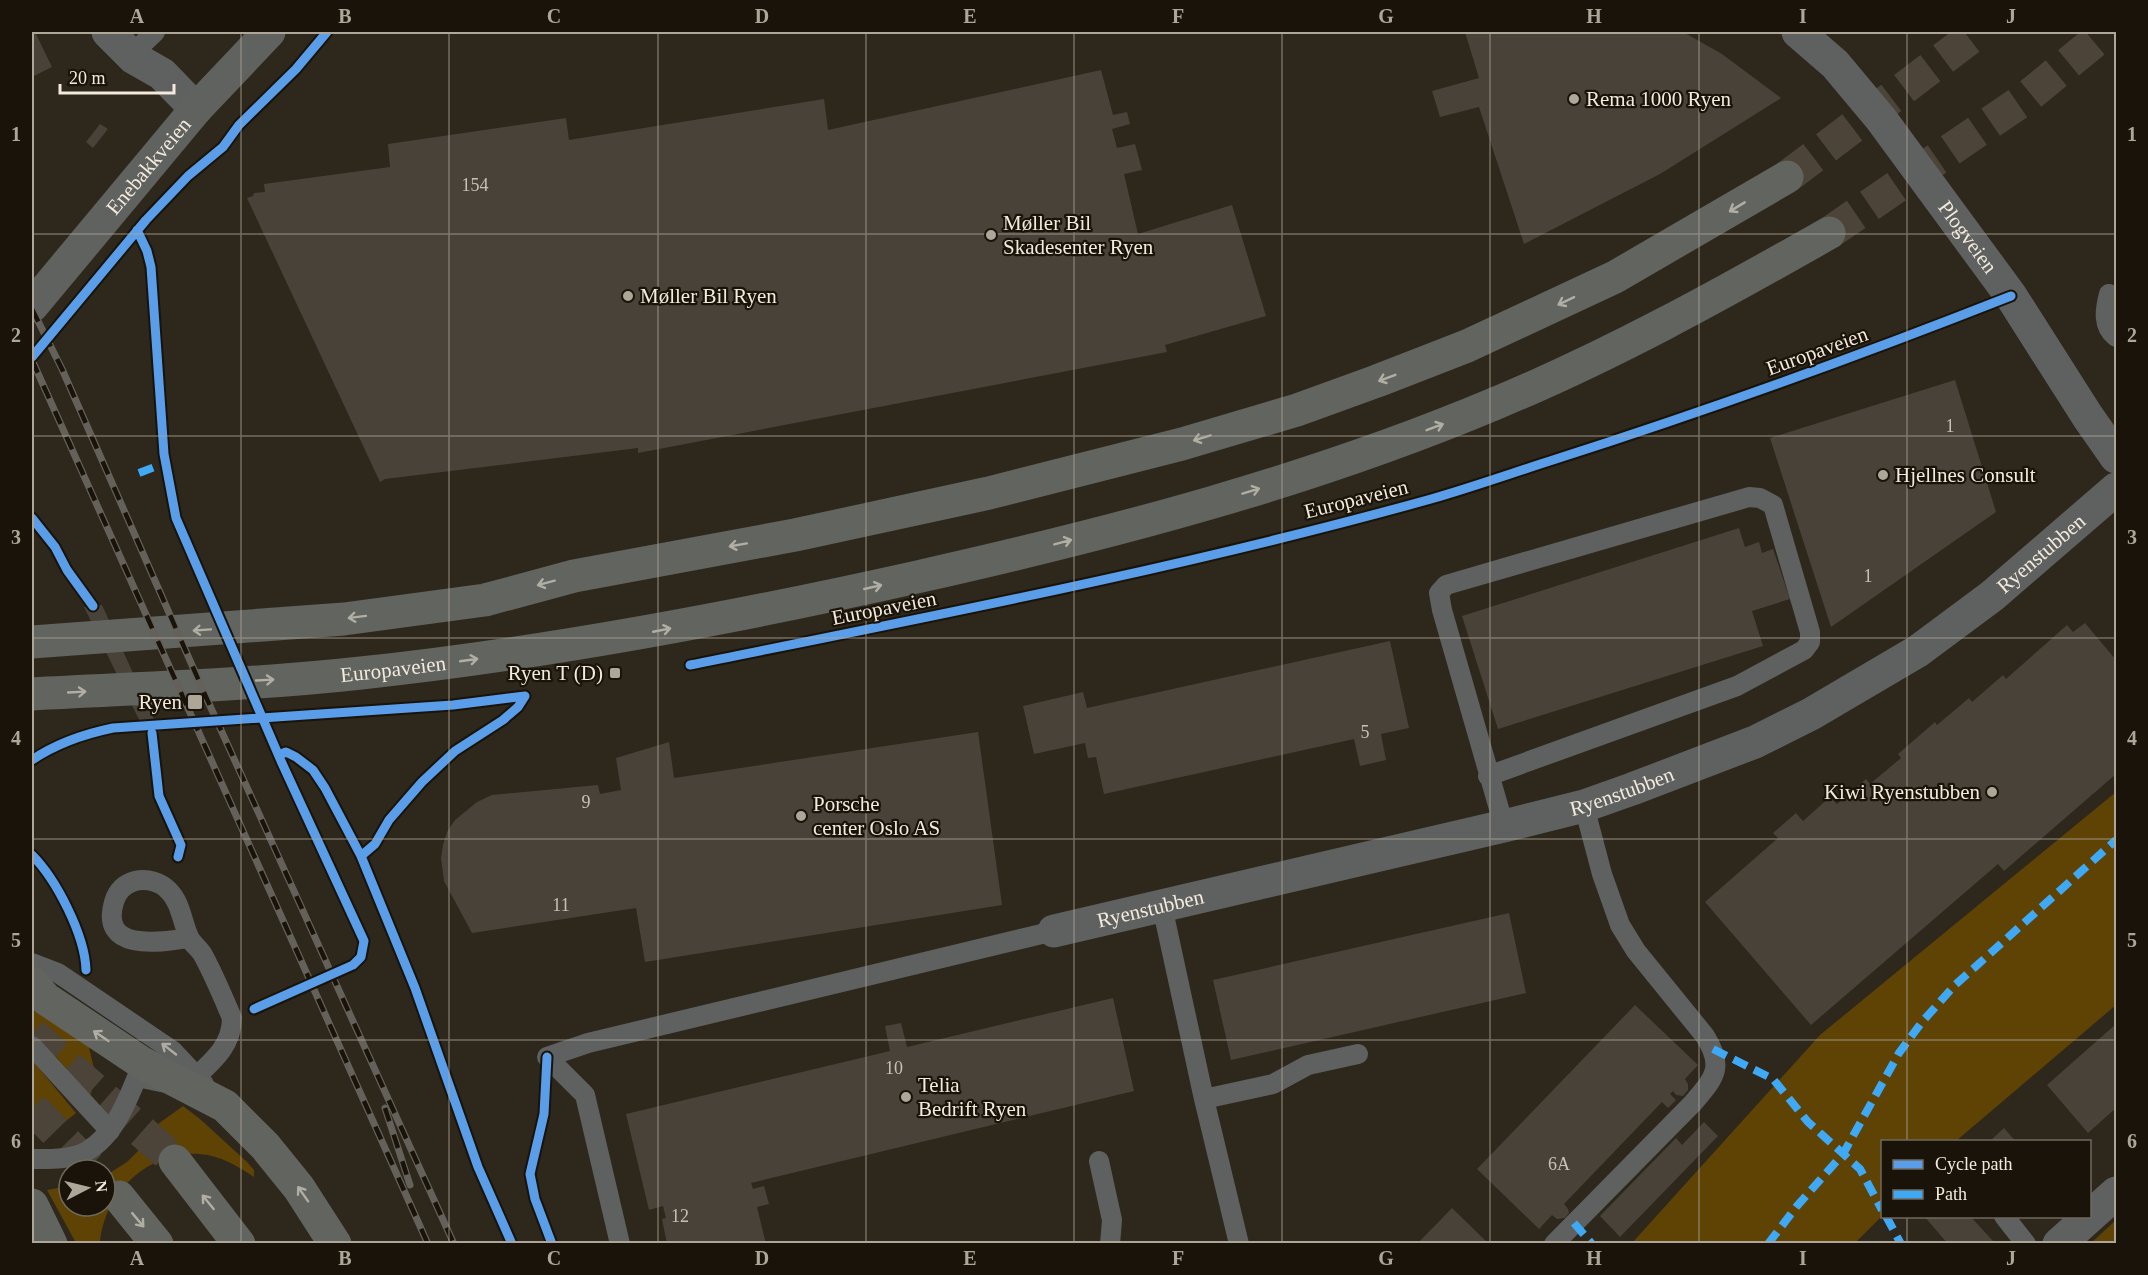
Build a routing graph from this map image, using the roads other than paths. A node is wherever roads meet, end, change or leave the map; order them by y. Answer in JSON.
{"nodes":[{"id":1,"x":108,"y":32,"type":"edge"},
{"id":2,"x":155,"y":32,"type":"edge"},
{"id":3,"x":268,"y":32,"type":"edge"},
{"id":4,"x":1798,"y":32,"type":"edge"},
{"id":5,"x":130,"y":55,"type":"junction"},
{"id":6,"x":196,"y":109,"type":"junction"},
{"id":7,"x":1787,"y":177,"type":"tunnel mouth"},
{"id":8,"x":1829,"y":233,"type":"tunnel mouth"},
{"id":9,"x":2109,"y":294,"type":"dead end"},
{"id":10,"x":32,"y":306,"type":"edge"},
{"id":11,"x":2116,"y":337,"type":"edge"},
{"id":12,"x":2116,"y":457,"type":"edge"},
{"id":13,"x":2116,"y":489,"type":"edge"},
{"id":14,"x":32,"y":642,"type":"edge"},
{"id":15,"x":32,"y":694,"type":"edge"},
{"id":16,"x":1488,"y":776,"type":"junction"},
{"id":17,"x":1584,"y":806,"type":"junction"},
{"id":18,"x":1504,"y":826,"type":"junction"},
{"id":19,"x":1162,"y":906,"type":"junction"},
{"id":20,"x":1054,"y":931,"type":"joint"},
{"id":21,"x":189,"y":938,"type":"dead end"},
{"id":22,"x":32,"y":963,"type":"edge"},
{"id":23,"x":32,"y":983,"type":"edge"},
{"id":24,"x":32,"y":1046,"type":"edge"},
{"id":25,"x":1358,"y":1054,"type":"dead end"},
{"id":26,"x":191,"y":1081,"type":"junction"},
{"id":27,"x":1203,"y":1099,"type":"junction"},
{"id":28,"x":110,"y":1131,"type":"junction"},
{"id":29,"x":32,"y":1159,"type":"edge"},
{"id":30,"x":175,"y":1161,"type":"tunnel mouth"},
{"id":31,"x":1099,"y":1161,"type":"dead end"},
{"id":32,"x":2116,"y":1193,"type":"edge"},
{"id":33,"x":119,"y":1197,"type":"dead end"},
{"id":34,"x":32,"y":1205,"type":"edge"},
{"id":35,"x":2091,"y":1215,"type":"edge"},
{"id":36,"x":2006,"y":1218,"type":"edge"},
{"id":37,"x":2088,"y":1218,"type":"edge"},
{"id":38,"x":51,"y":1244,"type":"edge"},
{"id":39,"x":157,"y":1244,"type":"edge"},
{"id":40,"x":239,"y":1244,"type":"edge"},
{"id":41,"x":335,"y":1244,"type":"edge"},
{"id":42,"x":620,"y":1244,"type":"edge"},
{"id":43,"x":1110,"y":1244,"type":"edge"},
{"id":44,"x":1239,"y":1244,"type":"edge"},
{"id":45,"x":1554,"y":1244,"type":"edge"},
{"id":46,"x":2026,"y":1244,"type":"edge"},
{"id":47,"x":2059,"y":1244,"type":"edge"}],
"edges":[{"from":1,"to":5,"type":"street"},
{"from":2,"to":5,"type":"lane"},
{"from":3,"to":6,"type":"main road","name":"Enebakkveien"},
{"from":4,"to":12,"type":"street","name":"Plogveien"},
{"from":5,"to":6,"type":"street"},
{"from":6,"to":10,"type":"main road","name":"Enebakkveien"},
{"from":7,"to":14,"type":"highway","one_way":true},
{"from":15,"to":8,"type":"highway","name":"Europaveien","one_way":true},
{"from":9,"to":11,"type":"lane"},
{"from":13,"to":17,"type":"street","name":"Ryenstubben"},
{"from":16,"to":16,"type":"lane"},
{"from":16,"to":18,"type":"lane"},
{"from":17,"to":18,"type":"street","name":"Ryenstubben"},
{"from":17,"to":45,"type":"lane"},
{"from":18,"to":19,"type":"street","name":"Ryenstubben"},
{"from":19,"to":20,"type":"street","name":"Ryenstubben"},
{"from":19,"to":27,"type":"lane"},
{"from":20,"to":42,"type":"lane"},
{"from":21,"to":26,"type":"lane"},
{"from":26,"to":22,"type":"lane","one_way":true},
{"from":26,"to":23,"type":"highway","one_way":true},
{"from":24,"to":28,"type":"lane"},
{"from":25,"to":27,"type":"lane"},
{"from":26,"to":28,"type":"lane"},
{"from":41,"to":26,"type":"highway","one_way":true},
{"from":27,"to":44,"type":"lane"},
{"from":28,"to":29,"type":"lane"},
{"from":40,"to":30,"type":"highway","one_way":true},
{"from":31,"to":43,"type":"lane"},
{"from":32,"to":35,"type":"street"},
{"from":33,"to":39,"type":"highway","one_way":true},
{"from":34,"to":38,"type":"highway"},
{"from":36,"to":46,"type":"lane"},
{"from":37,"to":47,"type":"street"}]}
